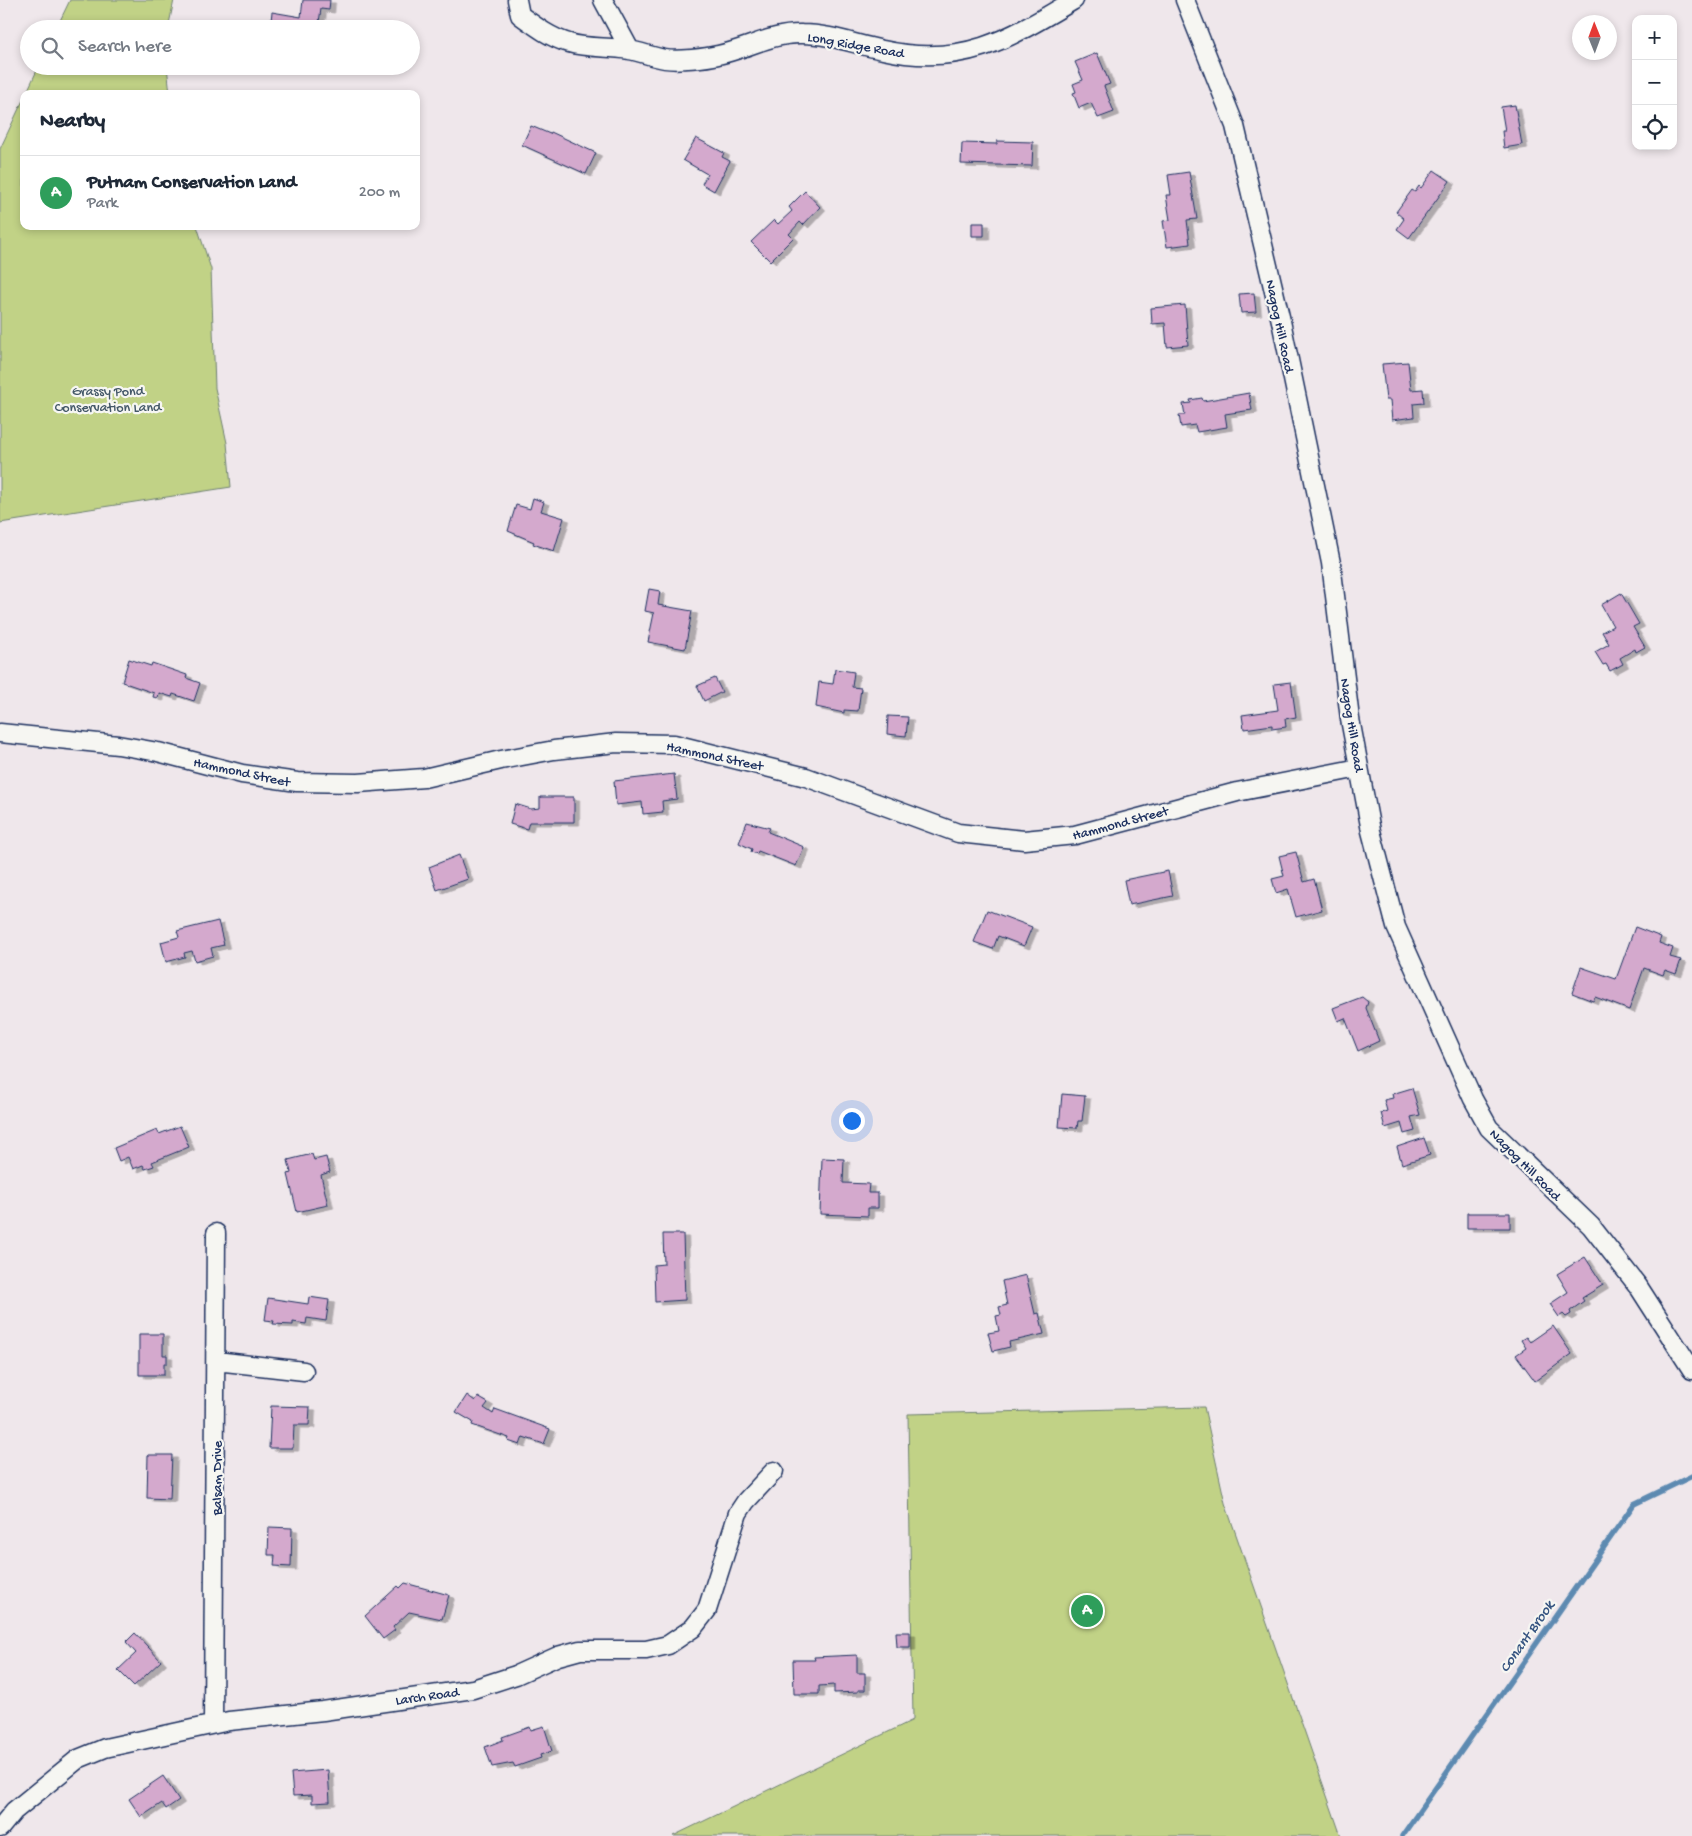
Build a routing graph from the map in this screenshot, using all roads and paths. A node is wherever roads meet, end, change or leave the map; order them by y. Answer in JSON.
{"nodes":[{"id":1,"x":517,"y":0,"type":"edge"},
{"id":2,"x":603,"y":0,"type":"edge"},
{"id":3,"x":1074,"y":0,"type":"edge"},
{"id":4,"x":1185,"y":0,"type":"edge"},
{"id":5,"x":630,"y":50,"type":"junction"},
{"id":6,"x":0,"y":734,"type":"edge"},
{"id":7,"x":1359,"y":768,"type":"junction"},
{"id":8,"x":216,"y":1233,"type":"dead end"},
{"id":9,"x":216,"y":1361,"type":"junction"},
{"id":10,"x":1692,"y":1370,"type":"edge"},
{"id":11,"x":304,"y":1371,"type":"dead end"},
{"id":12,"x":774,"y":1471,"type":"dead end"},
{"id":13,"x":212,"y":1724,"type":"junction"},
{"id":14,"x":0,"y":1828,"type":"edge"}],
"edges":[{"from":1,"to":5,"type":"street","name":"Long Ridge Road"},
{"from":2,"to":5,"type":"street"},
{"from":3,"to":5,"type":"street","name":"Long Ridge Road"},
{"from":4,"to":7,"type":"street","name":"Nagog Hill Road"},
{"from":6,"to":7,"type":"street","name":"Hammond Street"},
{"from":7,"to":10,"type":"street","name":"Nagog Hill Road"},
{"from":8,"to":9,"type":"street","name":"Balsam Drive"},
{"from":9,"to":11,"type":"street"},
{"from":9,"to":13,"type":"street","name":"Balsam Drive"},
{"from":12,"to":13,"type":"street","name":"Larch Road"},
{"from":13,"to":14,"type":"street","name":"Larch Road"}]}
